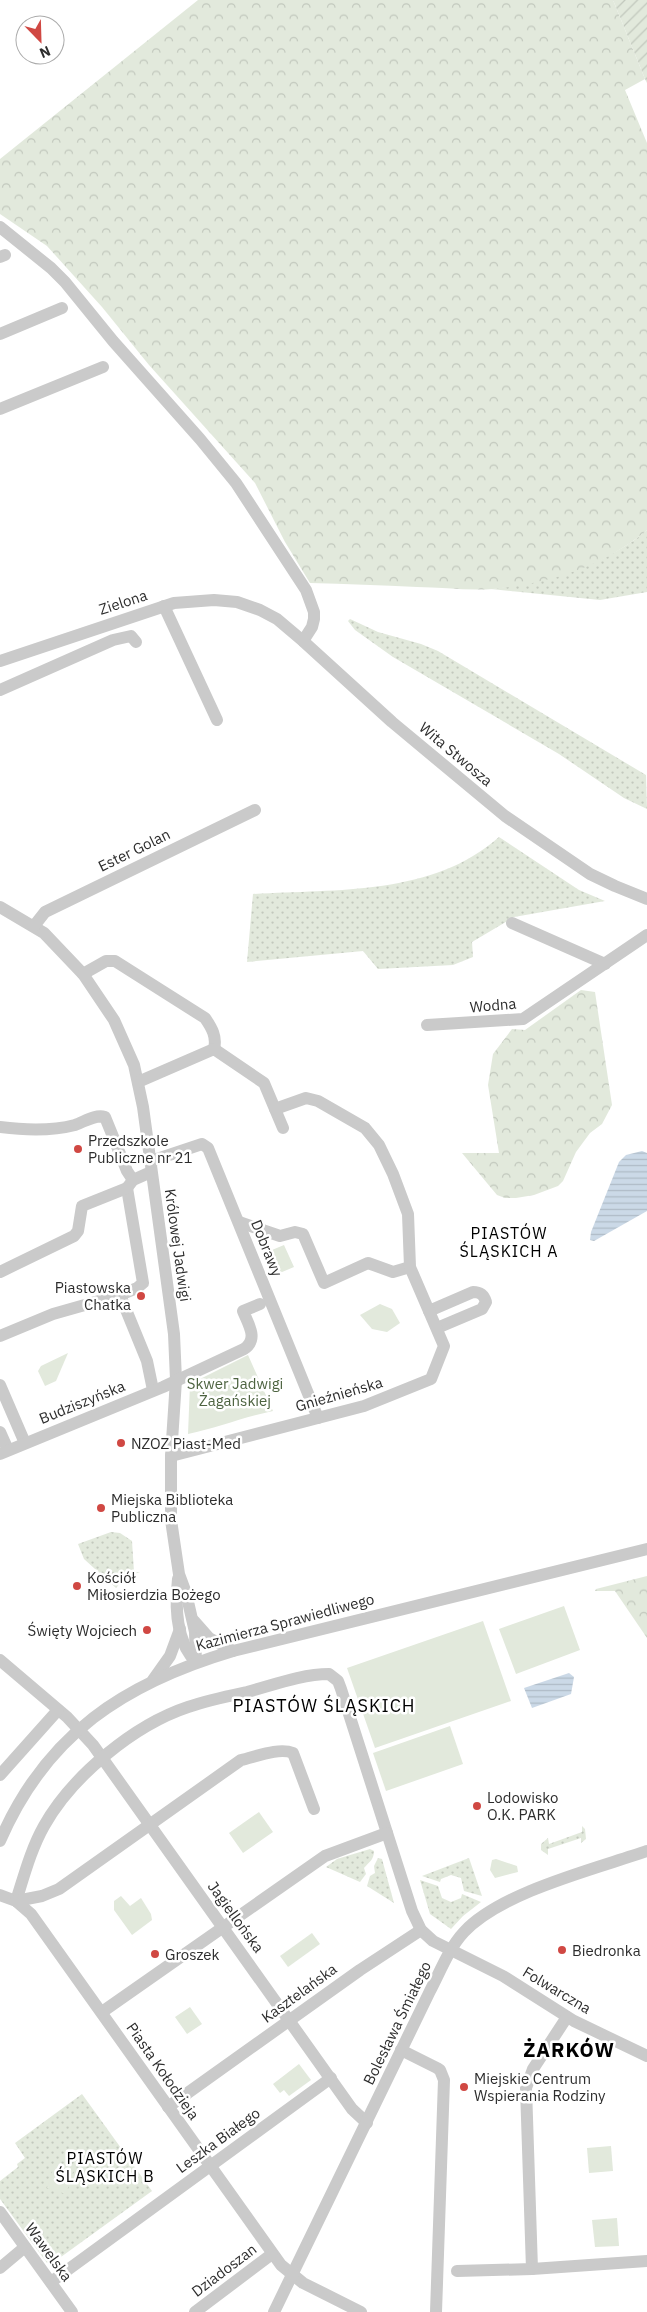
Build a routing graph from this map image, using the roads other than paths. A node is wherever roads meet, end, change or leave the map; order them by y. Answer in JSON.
{"nodes":[{"id":1,"x":0,"y":227,"type":"edge"},
{"id":2,"x":62,"y":308,"type":"dead end"},
{"id":3,"x":0,"y":334,"type":"edge"},
{"id":4,"x":103,"y":367,"type":"dead end"},
{"id":5,"x":0,"y":408,"type":"edge"},
{"id":6,"x":164,"y":606,"type":"junction"},
{"id":7,"x":260,"y":610,"type":"joint"},
{"id":8,"x":303,"y":641,"type":"junction"},
{"id":9,"x":136,"y":642,"type":"dead end"},
{"id":10,"x":0,"y":660,"type":"edge"},
{"id":11,"x":0,"y":690,"type":"edge"},
{"id":12,"x":218,"y":720,"type":"dead end"},
{"id":13,"x":255,"y":810,"type":"dead end"},
{"id":14,"x":647,"y":898,"type":"edge"},
{"id":15,"x":0,"y":907,"type":"edge"},
{"id":16,"x":512,"y":923,"type":"dead end"},
{"id":17,"x":34,"y":926,"type":"junction"},
{"id":18,"x":647,"y":935,"type":"edge"},
{"id":19,"x":605,"y":964,"type":"junction"},
{"id":20,"x":82,"y":974,"type":"junction"},
{"id":21,"x":427,"y":1025,"type":"dead end"},
{"id":22,"x":214,"y":1049,"type":"junction"},
{"id":23,"x":138,"y":1082,"type":"junction"},
{"id":24,"x":276,"y":1108,"type":"junction"},
{"id":25,"x":0,"y":1127,"type":"edge"},
{"id":26,"x":283,"y":1128,"type":"dead end"},
{"id":27,"x":151,"y":1167,"type":"junction"},
{"id":28,"x":130,"y":1184,"type":"junction"},
{"id":29,"x":238,"y":1222,"type":"junction"},
{"id":30,"x":410,"y":1267,"type":"junction"},
{"id":31,"x":0,"y":1272,"type":"edge"},
{"id":32,"x":120,"y":1295,"type":"junction"},
{"id":33,"x":260,"y":1304,"type":"dead end"},
{"id":34,"x":429,"y":1311,"type":"junction"},
{"id":35,"x":437,"y":1328,"type":"junction"},
{"id":36,"x":0,"y":1336,"type":"edge"},
{"id":37,"x":176,"y":1380,"type":"junction"},
{"id":38,"x":0,"y":1385,"type":"edge"},
{"id":39,"x":153,"y":1390,"type":"junction"},
{"id":40,"x":318,"y":1418,"type":"junction"},
{"id":41,"x":0,"y":1432,"type":"edge"},
{"id":42,"x":25,"y":1443,"type":"junction"},
{"id":43,"x":4,"y":1452,"type":"edge"},
{"id":44,"x":171,"y":1456,"type":"junction"},
{"id":45,"x":647,"y":1549,"type":"edge"},
{"id":46,"x":179,"y":1574,"type":"junction"},
{"id":47,"x":192,"y":1619,"type":"junction"},
{"id":48,"x":180,"y":1628,"type":"junction"},
{"id":49,"x":232,"y":1651,"type":"junction"},
{"id":50,"x":0,"y":1660,"type":"edge"},
{"id":51,"x":196,"y":1662,"type":"junction"},
{"id":52,"x":153,"y":1680,"type":"junction"},
{"id":53,"x":58,"y":1710,"type":"junction"},
{"id":54,"x":80,"y":1729,"type":"junction"},
{"id":55,"x":102,"y":1758,"type":"junction"},
{"id":56,"x":0,"y":1775,"type":"edge"},
{"id":57,"x":314,"y":1809,"type":"dead end"},
{"id":58,"x":151,"y":1826,"type":"junction"},
{"id":59,"x":388,"y":1833,"type":"junction"},
{"id":60,"x":0,"y":1841,"type":"edge"},
{"id":61,"x":647,"y":1851,"type":"edge"},
{"id":62,"x":0,"y":1895,"type":"edge"},
{"id":63,"x":16,"y":1901,"type":"junction"},
{"id":64,"x":223,"y":1927,"type":"junction"},
{"id":65,"x":421,"y":1930,"type":"junction"},
{"id":66,"x":452,"y":1950,"type":"junction"},
{"id":67,"x":102,"y":2012,"type":"junction"},
{"id":68,"x":567,"y":2017,"type":"junction"},
{"id":69,"x":290,"y":2020,"type":"junction"},
{"id":70,"x":401,"y":2050,"type":"junction"},
{"id":71,"x":647,"y":2056,"type":"edge"},
{"id":72,"x":331,"y":2078,"type":"junction"},
{"id":73,"x":168,"y":2108,"type":"junction"},
{"id":74,"x":367,"y":2123,"type":"junction"},
{"id":75,"x":211,"y":2165,"type":"junction"},
{"id":76,"x":0,"y":2212,"type":"edge"},
{"id":77,"x":25,"y":2246,"type":"junction"},
{"id":78,"x":272,"y":2254,"type":"junction"},
{"id":79,"x":647,"y":2260,"type":"edge"},
{"id":80,"x":0,"y":2268,"type":"edge"},
{"id":81,"x":532,"y":2269,"type":"junction"},
{"id":82,"x":457,"y":2271,"type":"dead end"},
{"id":83,"x":292,"y":2276,"type":"junction"},
{"id":84,"x":51,"y":2282,"type":"junction"},
{"id":85,"x":72,"y":2312,"type":"edge"},
{"id":86,"x":195,"y":2312,"type":"edge"},
{"id":87,"x":274,"y":2312,"type":"edge"},
{"id":88,"x":361,"y":2312,"type":"edge"},
{"id":89,"x":436,"y":2312,"type":"edge"}],
"edges":[{"from":1,"to":8,"type":"street"},
{"from":2,"to":3,"type":"street"},
{"from":4,"to":5,"type":"street"},
{"from":6,"to":7,"type":"street","name":"Zielona"},
{"from":6,"to":10,"type":"street","name":"Zielona"},
{"from":6,"to":12,"type":"street"},
{"from":7,"to":8,"type":"street","name":"Wita Stwosza"},
{"from":8,"to":14,"type":"street","name":"Wita Stwosza"},
{"from":9,"to":11,"type":"street"},
{"from":13,"to":17,"type":"street","name":"Ester Golan"},
{"from":15,"to":17,"type":"street"},
{"from":16,"to":19,"type":"street"},
{"from":17,"to":20,"type":"street","name":"Królowej Jadwigi"},
{"from":18,"to":19,"type":"street","name":"Wodna"},
{"from":19,"to":21,"type":"street","name":"Wodna"},
{"from":20,"to":22,"type":"street"},
{"from":20,"to":23,"type":"street","name":"Królowej Jadwigi"},
{"from":22,"to":23,"type":"street"},
{"from":22,"to":24,"type":"street"},
{"from":23,"to":27,"type":"street","name":"Królowej Jadwigi"},
{"from":24,"to":26,"type":"street"},
{"from":24,"to":30,"type":"street","name":"Gnieźnieńska"},
{"from":25,"to":28,"type":"street"},
{"from":27,"to":28,"type":"street"},
{"from":27,"to":29,"type":"street","name":"Dobrawy"},
{"from":27,"to":37,"type":"street","name":"Królowej Jadwigi"},
{"from":28,"to":31,"type":"street"},
{"from":28,"to":32,"type":"street"},
{"from":29,"to":30,"type":"street"},
{"from":29,"to":40,"type":"street","name":"Dobrawy"},
{"from":30,"to":34,"type":"street","name":"Gnieźnieńska"},
{"from":32,"to":36,"type":"street"},
{"from":32,"to":39,"type":"street"},
{"from":33,"to":37,"type":"street","name":"Budziszyńska"},
{"from":34,"to":35,"type":"street","name":"Gnieźnieńska"},
{"from":34,"to":35,"type":"street"},
{"from":35,"to":40,"type":"street","name":"Gnieźnieńska"},
{"from":37,"to":39,"type":"street","name":"Budziszyńska"},
{"from":37,"to":44,"type":"street","name":"Królowej Jadwigi"},
{"from":38,"to":42,"type":"street"},
{"from":39,"to":42,"type":"street","name":"Budziszyńska"},
{"from":40,"to":44,"type":"street","name":"Gnieźnieńska"},
{"from":41,"to":43,"type":"street"},
{"from":42,"to":43,"type":"street","name":"Budziszyńska"},
{"from":44,"to":46,"type":"street","name":"Królowej Jadwigi"},
{"from":45,"to":49,"type":"street","name":"Kazimierza Sprawiedliwego"},
{"from":46,"to":47,"type":"street","name":"Królowej Jadwigi"},
{"from":46,"to":48,"type":"street","name":"Królowej Jadwigi"},
{"from":47,"to":49,"type":"street"},
{"from":47,"to":51,"type":"street","name":"Królowej Jadwigi"},
{"from":48,"to":51,"type":"street","name":"Królowej Jadwigi"},
{"from":48,"to":52,"type":"street"},
{"from":49,"to":51,"type":"street","name":"Kazimierza Sprawiedliwego"},
{"from":50,"to":53,"type":"street","name":"Jagiellońska"},
{"from":51,"to":52,"type":"street","name":"Kazimierza Sprawiedliwego"},
{"from":52,"to":54,"type":"street","name":"Kazimierza Sprawiedliwego"},
{"from":53,"to":54,"type":"street","name":"Jagiellońska"},
{"from":53,"to":56,"type":"street"},
{"from":54,"to":55,"type":"street","name":"Jagiellońska"},
{"from":54,"to":60,"type":"street","name":"Kazimierza Sprawiedliwego"},
{"from":55,"to":58,"type":"street","name":"Jagiellońska"},
{"from":55,"to":59,"type":"street"},
{"from":55,"to":63,"type":"street"},
{"from":57,"to":58,"type":"street"},
{"from":58,"to":63,"type":"street"},
{"from":58,"to":64,"type":"street","name":"Jagiellońska"},
{"from":59,"to":64,"type":"street"},
{"from":59,"to":65,"type":"street"},
{"from":61,"to":66,"type":"street","name":"Bolesława Śmiałego"},
{"from":62,"to":63,"type":"street","name":"Piasta Kołodzieja"},
{"from":63,"to":67,"type":"street","name":"Piasta Kołodzieja"},
{"from":64,"to":67,"type":"street"},
{"from":64,"to":69,"type":"street","name":"Jagiellońska"},
{"from":65,"to":66,"type":"street"},
{"from":65,"to":69,"type":"street","name":"Kasztelańska"},
{"from":66,"to":68,"type":"street","name":"Folwarczna"},
{"from":66,"to":70,"type":"street","name":"Bolesława Śmiałego"},
{"from":67,"to":73,"type":"street","name":"Piasta Kołodzieja"},
{"from":68,"to":71,"type":"street","name":"Folwarczna"},
{"from":68,"to":81,"type":"street"},
{"from":69,"to":72,"type":"street","name":"Jagiellońska"},
{"from":69,"to":73,"type":"street","name":"Kasztelańska"},
{"from":70,"to":74,"type":"street","name":"Bolesława Śmiałego"},
{"from":70,"to":89,"type":"street"},
{"from":72,"to":74,"type":"street","name":"Jagiellońska"},
{"from":72,"to":75,"type":"street","name":"Leszka Białego"},
{"from":73,"to":75,"type":"street","name":"Piasta Kołodzieja"},
{"from":74,"to":83,"type":"street","name":"Bolesława Śmiałego"},
{"from":75,"to":78,"type":"street","name":"Piasta Kołodzieja"},
{"from":75,"to":84,"type":"street","name":"Leszka Białego"},
{"from":76,"to":77,"type":"street","name":"Wawelska"},
{"from":77,"to":80,"type":"street"},
{"from":77,"to":84,"type":"street","name":"Wawelska"},
{"from":78,"to":83,"type":"street","name":"Piasta Kołodzieja"},
{"from":78,"to":86,"type":"street","name":"Dziadoszan"},
{"from":79,"to":81,"type":"street"},
{"from":81,"to":82,"type":"street"},
{"from":83,"to":87,"type":"street","name":"Bolesława Śmiałego"},
{"from":83,"to":88,"type":"street","name":"Piasta Kołodzieja"},
{"from":84,"to":85,"type":"street","name":"Wawelska"}]}
